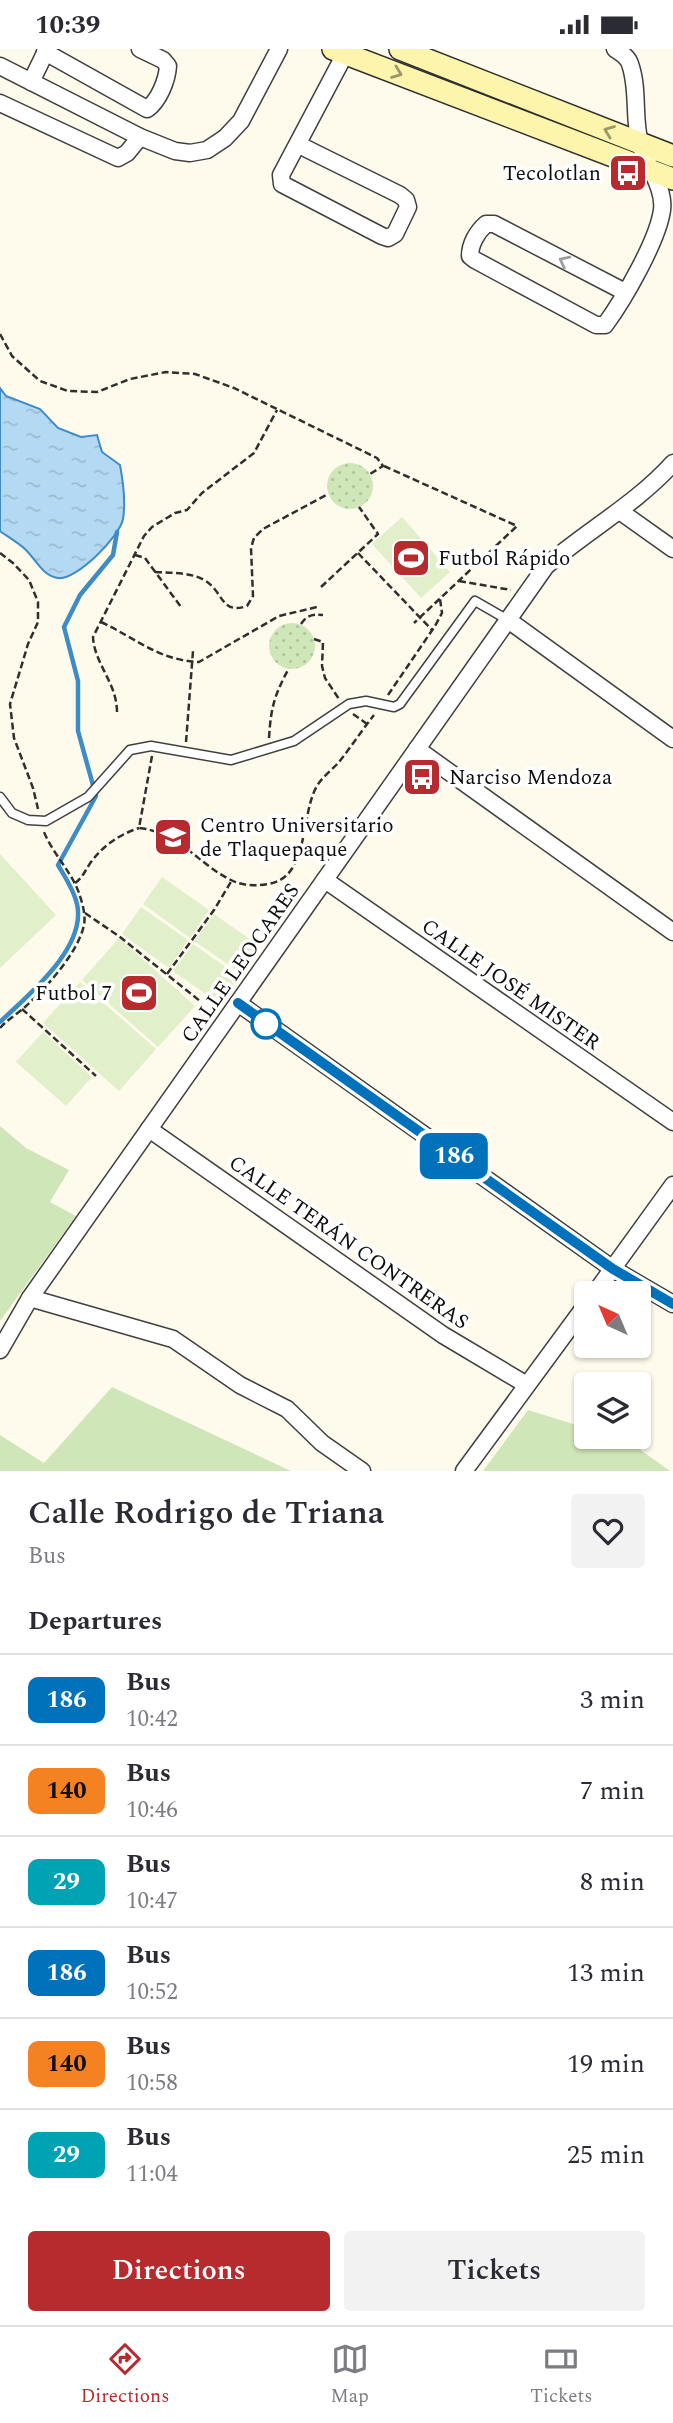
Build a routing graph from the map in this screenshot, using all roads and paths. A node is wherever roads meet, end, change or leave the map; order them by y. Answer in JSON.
{"nodes":[{"id":1,"x":139,"y":49,"type":"edge"},
{"id":2,"x":279,"y":49,"type":"edge"},
{"id":3,"x":400,"y":49,"type":"edge"},
{"id":4,"x":615,"y":49,"type":"edge"},
{"id":5,"x":46,"y":51,"type":"edge"},
{"id":6,"x":339,"y":51,"type":"edge"},
{"id":7,"x":0,"y":66,"type":"edge"},
{"id":8,"x":31,"y":82,"type":"junction"},
{"id":9,"x":1,"y":106,"type":"edge"},
{"id":10,"x":140,"y":137,"type":"junction"},
{"id":11,"x":640,"y":143,"type":"junction"},
{"id":12,"x":299,"y":145,"type":"junction"},
{"id":13,"x":673,"y":156,"type":"edge"},
{"id":14,"x":652,"y":171,"type":"junction"},
{"id":15,"x":673,"y":179,"type":"edge"},
{"id":16,"x":625,"y":292,"type":"junction"},
{"id":17,"x":0,"y":334,"type":"edge"},
{"id":18,"x":277,"y":410,"type":"junction"},
{"id":19,"x":673,"y":463,"type":"edge"},
{"id":20,"x":383,"y":466,"type":"junction"},
{"id":21,"x":370,"y":474,"type":"dead end"},
{"id":22,"x":328,"y":494,"type":"dead end"},
{"id":23,"x":359,"y":507,"type":"dead end"},
{"id":24,"x":621,"y":512,"type":"junction"},
{"id":25,"x":673,"y":548,"type":"edge"},
{"id":26,"x":0,"y":553,"type":"edge"},
{"id":27,"x":358,"y":553,"type":"junction"},
{"id":28,"x":135,"y":555,"type":"junction"},
{"id":29,"x":155,"y":572,"type":"junction"},
{"id":30,"x":459,"y":581,"type":"junction"},
{"id":31,"x":321,"y":587,"type":"dead end"},
{"id":32,"x":527,"y":593,"type":"junction"},
{"id":33,"x":440,"y":599,"type":"junction"},
{"id":34,"x":181,"y":607,"type":"dead end"},
{"id":35,"x":317,"y":607,"type":"dead end"},
{"id":36,"x":323,"y":615,"type":"dead end"},
{"id":37,"x":420,"y":618,"type":"junction"},
{"id":38,"x":508,"y":620,"type":"junction"},
{"id":39,"x":101,"y":622,"type":"junction"},
{"id":40,"x":414,"y":623,"type":"dead end"},
{"id":41,"x":301,"y":624,"type":"dead end"},
{"id":42,"x":432,"y":630,"type":"junction"},
{"id":43,"x":314,"y":639,"type":"dead end"},
{"id":44,"x":193,"y":651,"type":"dead end"},
{"id":45,"x":192,"y":661,"type":"junction"},
{"id":46,"x":289,"y":668,"type":"dead end"},
{"id":47,"x":381,"y":704,"type":"junction"},
{"id":48,"x":345,"y":707,"type":"junction"},
{"id":49,"x":117,"y":712,"type":"dead end"},
{"id":50,"x":367,"y":724,"type":"junction"},
{"id":51,"x":673,"y":739,"type":"edge"},
{"id":52,"x":153,"y":747,"type":"junction"},
{"id":53,"x":268,"y":749,"type":"junction"},
{"id":54,"x":417,"y":749,"type":"junction"},
{"id":55,"x":185,"y":752,"type":"junction"},
{"id":56,"x":0,"y":797,"type":"edge"},
{"id":57,"x":40,"y":820,"type":"junction"},
{"id":58,"x":139,"y":828,"type":"junction"},
{"id":59,"x":232,"y":880,"type":"junction"},
{"id":60,"x":325,"y":880,"type":"junction"},
{"id":61,"x":74,"y":884,"type":"junction"},
{"id":62,"x":85,"y":913,"type":"junction"},
{"id":63,"x":673,"y":932,"type":"edge"},
{"id":64,"x":167,"y":974,"type":"junction"},
{"id":65,"x":200,"y":1001,"type":"dead end"},
{"id":66,"x":238,"y":1003,"type":"junction"},
{"id":67,"x":22,"y":1009,"type":"junction"},
{"id":68,"x":0,"y":1028,"type":"edge"},
{"id":69,"x":96,"y":1076,"type":"dead end"},
{"id":70,"x":673,"y":1122,"type":"edge"},
{"id":71,"x":149,"y":1129,"type":"junction"},
{"id":72,"x":673,"y":1185,"type":"edge"},
{"id":73,"x":613,"y":1269,"type":"junction"},
{"id":74,"x":604,"y":1281,"type":"edge"},
{"id":75,"x":30,"y":1298,"type":"junction"},
{"id":76,"x":673,"y":1304,"type":"edge"},
{"id":77,"x":574,"y":1321,"type":"edge"},
{"id":78,"x":0,"y":1350,"type":"edge"},
{"id":79,"x":527,"y":1385,"type":"junction"},
{"id":80,"x":362,"y":1471,"type":"edge"},
{"id":81,"x":464,"y":1471,"type":"edge"}],
"edges":[{"from":1,"to":5,"type":"street"},
{"from":2,"to":10,"type":"street"},
{"from":11,"to":3,"type":"street","one_way":true},
{"from":4,"to":11,"type":"street"},
{"from":5,"to":8,"type":"street"},
{"from":6,"to":12,"type":"street"},
{"from":6,"to":14,"type":"street","one_way":true},
{"from":7,"to":8,"type":"street"},
{"from":8,"to":10,"type":"street"},
{"from":9,"to":10,"type":"street"},
{"from":11,"to":13,"type":"street"},
{"from":11,"to":14,"type":"street"},
{"from":12,"to":12,"type":"street"},
{"from":14,"to":15,"type":"street"},
{"from":14,"to":16,"type":"street"},
{"from":16,"to":16,"type":"street","one_way":true},
{"from":17,"to":18,"type":"path"},
{"from":18,"to":20,"type":"path"},
{"from":18,"to":28,"type":"path"},
{"from":19,"to":24,"type":"street","name":"CALLE LEOCARES"},
{"from":20,"to":21,"type":"path"},
{"from":20,"to":30,"type":"path"},
{"from":22,"to":29,"type":"path"},
{"from":23,"to":27,"type":"path"},
{"from":24,"to":25,"type":"street"},
{"from":24,"to":32,"type":"street","name":"CALLE LEOCARES"},
{"from":26,"to":57,"type":"path"},
{"from":27,"to":31,"type":"path"},
{"from":27,"to":37,"type":"path"},
{"from":28,"to":29,"type":"path"},
{"from":28,"to":39,"type":"path"},
{"from":29,"to":34,"type":"path"},
{"from":30,"to":32,"type":"path"},
{"from":30,"to":33,"type":"path"},
{"from":32,"to":38,"type":"street","name":"CALLE LEOCARES"},
{"from":33,"to":37,"type":"path"},
{"from":33,"to":42,"type":"path"},
{"from":35,"to":45,"type":"path"},
{"from":36,"to":41,"type":"path"},
{"from":37,"to":40,"type":"path"},
{"from":37,"to":42,"type":"path"},
{"from":38,"to":47,"type":"lane"},
{"from":38,"to":51,"type":"street"},
{"from":38,"to":54,"type":"street","name":"CALLE LEOCARES"},
{"from":39,"to":45,"type":"path"},
{"from":39,"to":49,"type":"path"},
{"from":42,"to":47,"type":"path"},
{"from":43,"to":48,"type":"path"},
{"from":44,"to":45,"type":"path"},
{"from":45,"to":55,"type":"path"},
{"from":46,"to":53,"type":"path"},
{"from":47,"to":48,"type":"lane"},
{"from":47,"to":50,"type":"path"},
{"from":48,"to":50,"type":"path"},
{"from":48,"to":53,"type":"lane"},
{"from":50,"to":59,"type":"path"},
{"from":52,"to":55,"type":"lane"},
{"from":52,"to":57,"type":"lane"},
{"from":52,"to":58,"type":"path"},
{"from":53,"to":55,"type":"lane"},
{"from":54,"to":60,"type":"street","name":"CALLE LEOCARES"},
{"from":54,"to":63,"type":"street"},
{"from":56,"to":57,"type":"lane"},
{"from":57,"to":61,"type":"path"},
{"from":58,"to":59,"type":"path"},
{"from":58,"to":61,"type":"path"},
{"from":59,"to":64,"type":"path"},
{"from":60,"to":66,"type":"street","name":"CALLE LEOCARES"},
{"from":60,"to":70,"type":"street","name":"CALLE JOSÉ MISTER"},
{"from":61,"to":62,"type":"path"},
{"from":62,"to":64,"type":"path"},
{"from":62,"to":67,"type":"path"},
{"from":64,"to":65,"type":"path"},
{"from":66,"to":71,"type":"street","name":"CALLE LEOCARES"},
{"from":66,"to":73,"type":"street"},
{"from":67,"to":68,"type":"path"},
{"from":67,"to":69,"type":"path"},
{"from":71,"to":75,"type":"street","name":"CALLE LEOCARES"},
{"from":71,"to":79,"type":"street","name":"CALLE TERÁN CONTRERAS"},
{"from":72,"to":73,"type":"street"},
{"from":73,"to":74,"type":"street"},
{"from":73,"to":76,"type":"street"},
{"from":75,"to":78,"type":"street","name":"CALLE LEOCARES"},
{"from":75,"to":80,"type":"street"},
{"from":77,"to":79,"type":"street"},
{"from":79,"to":81,"type":"street"}]}
